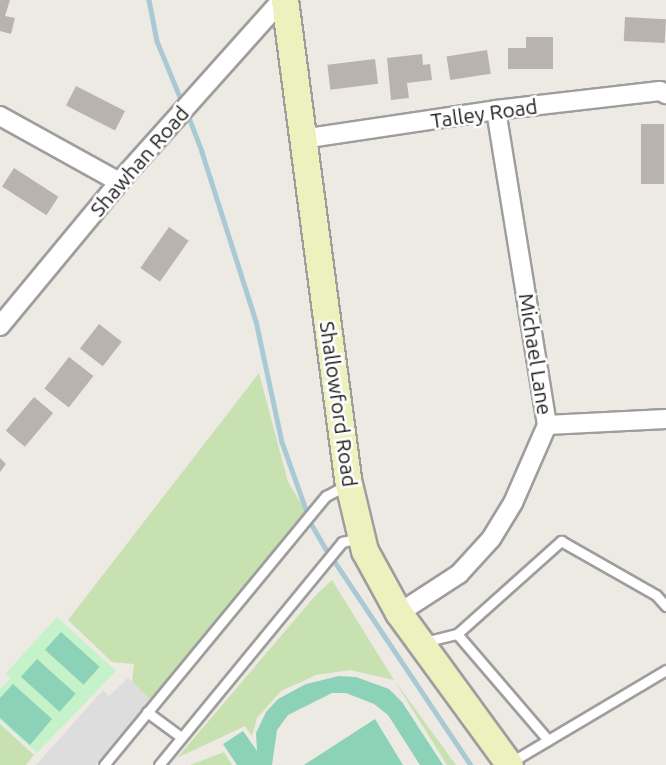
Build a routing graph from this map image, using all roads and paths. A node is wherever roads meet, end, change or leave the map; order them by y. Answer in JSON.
{"nodes":[{"id":1,"x":283,"y":0,"type":"edge"},
{"id":2,"x":666,"y":94,"type":"edge"},
{"id":3,"x":496,"y":110,"type":"junction"},
{"id":4,"x":0,"y":116,"type":"edge"},
{"id":5,"x":302,"y":139,"type":"junction"},
{"id":6,"x":119,"y":182,"type":"junction"},
{"id":7,"x":0,"y":326,"type":"edge"},
{"id":8,"x":666,"y":419,"type":"edge"},
{"id":9,"x":547,"y":425,"type":"junction"},
{"id":10,"x":349,"y":484,"type":"junction"},
{"id":11,"x":362,"y":538,"type":"junction"},
{"id":12,"x":666,"y":606,"type":"edge"},
{"id":13,"x":399,"y":613,"type":"junction"},
{"id":14,"x":457,"y":634,"type":"junction"},
{"id":15,"x":423,"y":643,"type":"junction"},
{"id":16,"x":666,"y":669,"type":"edge"},
{"id":17,"x":147,"y":712,"type":"junction"},
{"id":18,"x":181,"y":737,"type":"junction"},
{"id":19,"x":548,"y":740,"type":"junction"},
{"id":20,"x":509,"y":764,"type":"edge"},
{"id":21,"x":104,"y":765,"type":"edge"},
{"id":22,"x":159,"y":765,"type":"edge"}],
"edges":[{"from":1,"to":5,"type":"street","name":"Shallowford Road"},
{"from":1,"to":6,"type":"street","name":"Shawhan Road"},
{"from":2,"to":3,"type":"street","name":"Talley Road"},
{"from":3,"to":5,"type":"street","name":"Talley Road"},
{"from":3,"to":9,"type":"street","name":"Michael Lane"},
{"from":4,"to":6,"type":"street"},
{"from":5,"to":10,"type":"street","name":"Shallowford Road"},
{"from":6,"to":7,"type":"street","name":"Shawhan Road"},
{"from":8,"to":9,"type":"street"},
{"from":9,"to":13,"type":"street","name":"Michael Lane"},
{"from":10,"to":11,"type":"street","name":"Shallowford Road"},
{"from":10,"to":17,"type":"lane"},
{"from":11,"to":13,"type":"street","name":"Shallowford Road"},
{"from":11,"to":18,"type":"lane"},
{"from":12,"to":14,"type":"lane"},
{"from":13,"to":15,"type":"street","name":"Shallowford Road"},
{"from":14,"to":15,"type":"lane"},
{"from":14,"to":19,"type":"lane"},
{"from":15,"to":20,"type":"street","name":"Shallowford Road"},
{"from":16,"to":19,"type":"lane"},
{"from":17,"to":18,"type":"lane"},
{"from":17,"to":21,"type":"lane"},
{"from":18,"to":22,"type":"lane"},
{"from":19,"to":20,"type":"lane"}]}
